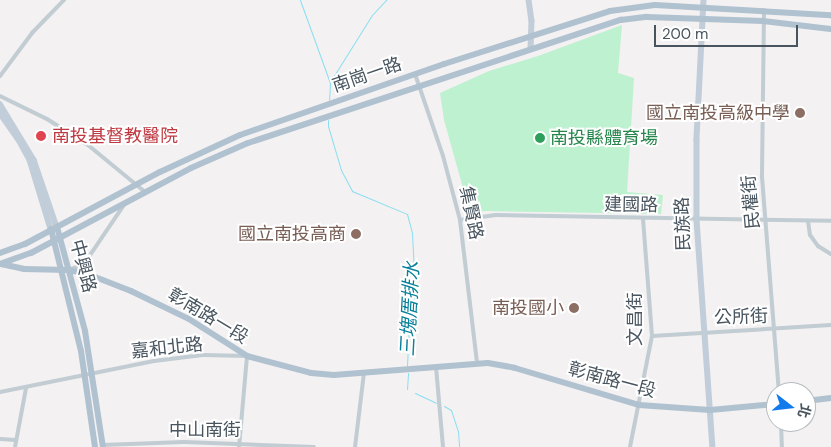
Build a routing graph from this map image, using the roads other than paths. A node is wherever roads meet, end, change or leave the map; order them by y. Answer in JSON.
{"nodes":[{"id":1,"x":64,"y":0,"type":"edge"},
{"id":2,"x":529,"y":0,"type":"edge"},
{"id":3,"x":703,"y":3,"type":"edge"},
{"id":4,"x":764,"y":10,"type":"junction"},
{"id":5,"x":831,"y":15,"type":"edge"},
{"id":6,"x":702,"y":19,"type":"junction"},
{"id":7,"x":764,"y":21,"type":"junction"},
{"id":8,"x":831,"y":28,"type":"edge"},
{"id":9,"x":530,"y":36,"type":"junction"},
{"id":10,"x":531,"y":48,"type":"junction"},
{"id":11,"x":415,"y":74,"type":"junction"},
{"id":12,"x":0,"y":76,"type":"edge"},
{"id":13,"x":419,"y":86,"type":"junction"},
{"id":14,"x":0,"y":96,"type":"edge"},
{"id":15,"x":0,"y":104,"type":"edge"},
{"id":16,"x":0,"y":113,"type":"edge"},
{"id":17,"x":136,"y":185,"type":"junction"},
{"id":18,"x":145,"y":192,"type":"junction"},
{"id":19,"x":125,"y":203,"type":"junction"},
{"id":20,"x":643,"y":219,"type":"junction"},
{"id":21,"x":766,"y":219,"type":"junction"},
{"id":22,"x":460,"y":220,"type":"junction"},
{"id":23,"x":697,"y":220,"type":"junction"},
{"id":24,"x":808,"y":221,"type":"junction"},
{"id":25,"x":831,"y":221,"type":"edge"},
{"id":26,"x":54,"y":228,"type":"junction"},
{"id":27,"x":58,"y":239,"type":"junction"},
{"id":28,"x":0,"y":252,"type":"edge"},
{"id":29,"x":831,"y":254,"type":"edge"},
{"id":30,"x":0,"y":264,"type":"edge"},
{"id":31,"x":66,"y":270,"type":"junction"},
{"id":32,"x":831,"y":325,"type":"edge"},
{"id":33,"x":774,"y":330,"type":"junction"},
{"id":34,"x":704,"y":332,"type":"junction"},
{"id":35,"x":652,"y":336,"type":"junction"},
{"id":36,"x":246,"y":356,"type":"junction"},
{"id":37,"x":477,"y":363,"type":"junction"},
{"id":38,"x":436,"y":367,"type":"junction"},
{"id":39,"x":88,"y":373,"type":"junction"},
{"id":40,"x":364,"y":373,"type":"junction"},
{"id":41,"x":778,"y":382,"type":"edge"},
{"id":42,"x":26,"y":388,"type":"junction"},
{"id":43,"x":0,"y":392,"type":"edge"},
{"id":44,"x":831,"y":398,"type":"edge"},
{"id":45,"x":816,"y":400,"type":"edge"},
{"id":46,"x":639,"y":405,"type":"junction"},
{"id":47,"x":766,"y":405,"type":"edge"},
{"id":48,"x":710,"y":410,"type":"junction"},
{"id":49,"x":781,"y":432,"type":"edge"},
{"id":50,"x":0,"y":440,"type":"edge"},
{"id":51,"x":16,"y":440,"type":"junction"},
{"id":52,"x":239,"y":445,"type":"edge"},
{"id":53,"x":99,"y":446,"type":"edge"},
{"id":54,"x":15,"y":447,"type":"edge"},
{"id":55,"x":314,"y":447,"type":"edge"},
{"id":56,"x":355,"y":447,"type":"edge"},
{"id":57,"x":443,"y":447,"type":"edge"},
{"id":58,"x":630,"y":447,"type":"edge"},
{"id":59,"x":713,"y":447,"type":"edge"},
{"id":60,"x":782,"y":447,"type":"edge"}],
"edges":[{"from":1,"to":12,"type":"street"},
{"from":2,"to":9,"type":"main road"},
{"from":3,"to":4,"type":"main road","name":"南崗一路"},
{"from":3,"to":6,"type":"main road","name":"民族路"},
{"from":3,"to":9,"type":"main road","name":"南崗一路"},
{"from":4,"to":5,"type":"main road","name":"南崗一路"},
{"from":4,"to":7,"type":"street","name":"民權街"},
{"from":6,"to":7,"type":"main road","name":"南崗一路"},
{"from":6,"to":10,"type":"main road","name":"南崗一路"},
{"from":6,"to":23,"type":"main road","name":"民族路"},
{"from":7,"to":8,"type":"main road","name":"南崗一路"},
{"from":7,"to":21,"type":"street","name":"民權街"},
{"from":9,"to":10,"type":"main road"},
{"from":9,"to":11,"type":"main road","name":"南崗一路"},
{"from":10,"to":13,"type":"main road","name":"南崗一路"},
{"from":11,"to":13,"type":"street","name":"集賢路"},
{"from":11,"to":17,"type":"main road","name":"南崗一路"},
{"from":13,"to":18,"type":"main road","name":"南崗一路"},
{"from":13,"to":22,"type":"street","name":"集賢路"},
{"from":14,"to":17,"type":"street"},
{"from":15,"to":26,"type":"main road","name":"中興路"},
{"from":16,"to":26,"type":"main road","name":"中興路"},
{"from":17,"to":18,"type":"street"},
{"from":17,"to":26,"type":"main road","name":"南崗一路"},
{"from":18,"to":19,"type":"main road","name":"南崗一路"},
{"from":19,"to":27,"type":"main road","name":"南崗一路"},
{"from":19,"to":31,"type":"street"},
{"from":20,"to":22,"type":"street","name":"建國路"},
{"from":20,"to":23,"type":"street","name":"建國路"},
{"from":20,"to":35,"type":"street","name":"文昌街"},
{"from":21,"to":23,"type":"street","name":"建國路"},
{"from":21,"to":24,"type":"street","name":"建國路"},
{"from":21,"to":33,"type":"street","name":"民權街"},
{"from":22,"to":37,"type":"street","name":"集賢路"},
{"from":23,"to":34,"type":"main road","name":"民族路"},
{"from":24,"to":25,"type":"street","name":"建國路"},
{"from":24,"to":29,"type":"street"},
{"from":26,"to":27,"type":"main road","name":"中興路"},
{"from":26,"to":28,"type":"main road"},
{"from":27,"to":30,"type":"main road","name":"彰南路一段"},
{"from":27,"to":31,"type":"main road","name":"中興路"},
{"from":30,"to":31,"type":"main road","name":"彰南路一段"},
{"from":31,"to":36,"type":"main road","name":"彰南路一段"},
{"from":31,"to":39,"type":"main road","name":"中興路"},
{"from":32,"to":33,"type":"street","name":"公所街"},
{"from":33,"to":34,"type":"street","name":"公所街"},
{"from":33,"to":41,"type":"street","name":"民權街"},
{"from":34,"to":35,"type":"street","name":"公所街"},
{"from":34,"to":48,"type":"main road","name":"民族路"},
{"from":35,"to":46,"type":"street","name":"文昌街"},
{"from":36,"to":39,"type":"street","name":"嘉和北路"},
{"from":36,"to":40,"type":"main road","name":"彰南路一段"},
{"from":36,"to":52,"type":"street"},
{"from":37,"to":38,"type":"main road","name":"彰南路一段"},
{"from":37,"to":46,"type":"main road","name":"彰南路一段"},
{"from":38,"to":40,"type":"main road","name":"彰南路一段"},
{"from":38,"to":57,"type":"street"},
{"from":39,"to":42,"type":"street","name":"嘉和北路"},
{"from":39,"to":53,"type":"main road","name":"中興路"},
{"from":40,"to":56,"type":"street"},
{"from":42,"to":43,"type":"street","name":"嘉和北路"},
{"from":42,"to":51,"type":"street"},
{"from":44,"to":45,"type":"main road"},
{"from":46,"to":48,"type":"main road","name":"彰南路一段"},
{"from":46,"to":58,"type":"street","name":"文昌街"},
{"from":47,"to":48,"type":"main road","name":"彰南路一段"},
{"from":48,"to":59,"type":"main road","name":"民族路"},
{"from":49,"to":60,"type":"street"},
{"from":50,"to":51,"type":"street"},
{"from":51,"to":54,"type":"street"},
{"from":52,"to":53,"type":"street","name":"中山南街"},
{"from":52,"to":55,"type":"street","name":"中山南街"}]}
